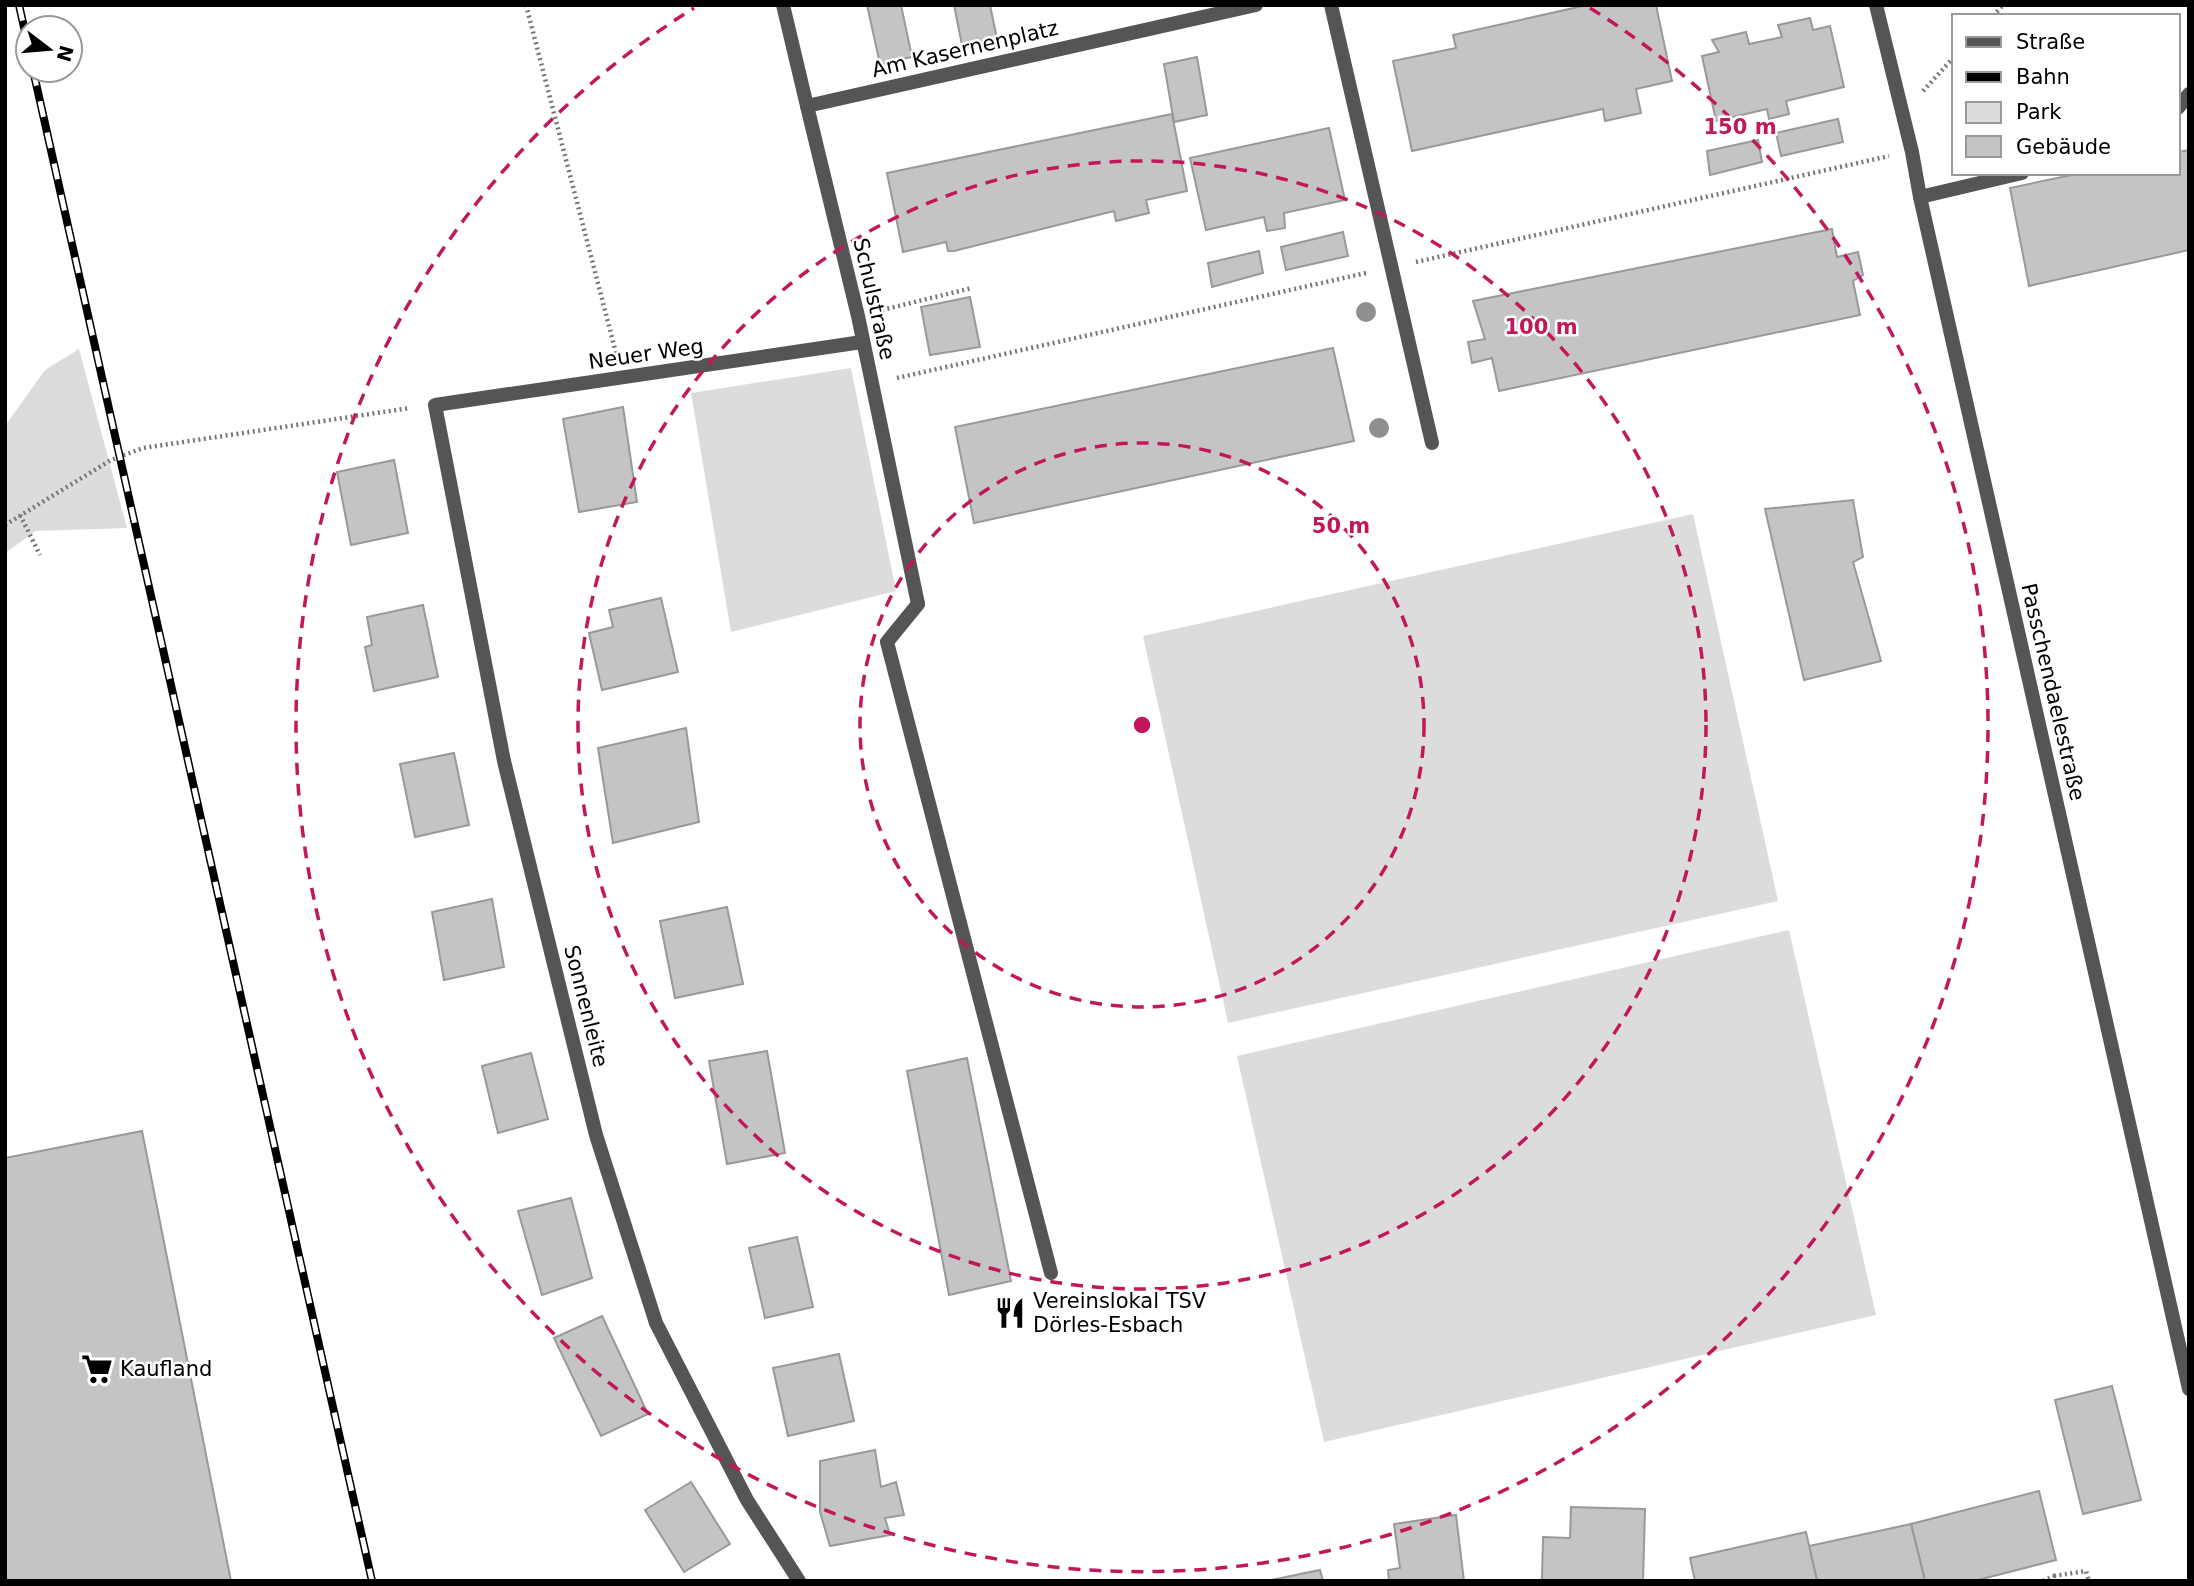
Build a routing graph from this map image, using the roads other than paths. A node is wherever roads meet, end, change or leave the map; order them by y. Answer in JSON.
{"nodes":[{"id":1,"x":783,"y":5,"type":"edge"},
{"id":2,"x":1256,"y":5,"type":"edge"},
{"id":3,"x":1331,"y":5,"type":"edge"},
{"id":4,"x":1876,"y":5,"type":"edge"},
{"id":5,"x":807,"y":106,"type":"junction"},
{"id":6,"x":2014,"y":175,"type":"edge"},
{"id":7,"x":1920,"y":197,"type":"junction"},
{"id":8,"x":862,"y":342,"type":"junction"},
{"id":9,"x":435,"y":405,"type":"joint"},
{"id":10,"x":1432,"y":443,"type":"dead end"},
{"id":11,"x":1051,"y":1273,"type":"dead end"},
{"id":12,"x":2189,"y":1389,"type":"edge"},
{"id":13,"x":799,"y":1581,"type":"edge"}],
"edges":[{"from":1,"to":5,"type":"street","name":"Schulstraße"},
{"from":2,"to":5,"type":"street","name":"Am Kasernenplatz"},
{"from":3,"to":10,"type":"street"},
{"from":4,"to":7,"type":"street","name":"Passchendaelestraße"},
{"from":5,"to":8,"type":"street","name":"Schulstraße"},
{"from":6,"to":7,"type":"street"},
{"from":7,"to":12,"type":"street","name":"Passchendaelestraße"},
{"from":8,"to":9,"type":"street","name":"Neuer Weg"},
{"from":8,"to":11,"type":"street","name":"Schulstraße"},
{"from":9,"to":13,"type":"street","name":"Sonnenleite"}]}
